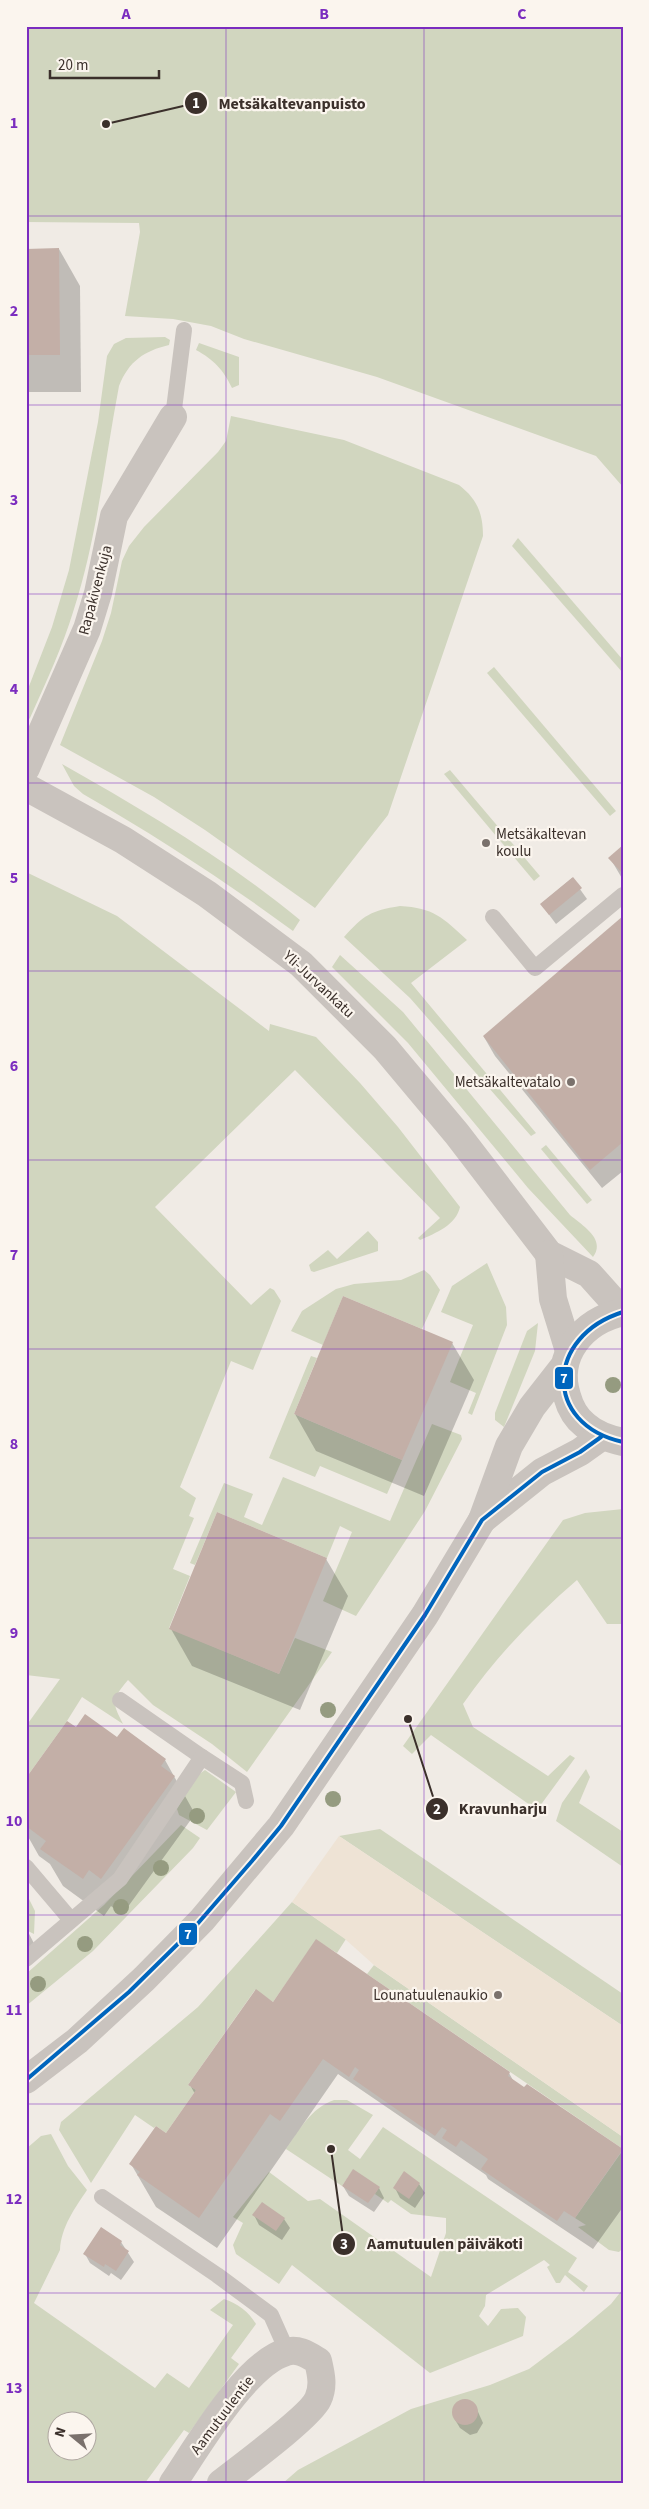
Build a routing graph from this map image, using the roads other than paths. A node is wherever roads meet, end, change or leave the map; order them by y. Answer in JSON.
{"nodes":[{"id":1,"x":184,"y":330,"type":"dead end"},
{"id":2,"x":172,"y":417,"type":"joint"},
{"id":3,"x":26,"y":768,"type":"edge"},
{"id":4,"x":26,"y":787,"type":"edge"},
{"id":5,"x":623,"y":895,"type":"edge"},
{"id":6,"x":493,"y":917,"type":"dead end"},
{"id":7,"x":549,"y":1254,"type":"junction"},
{"id":8,"x":623,"y":1312,"type":"edge"},
{"id":9,"x":567,"y":1358,"type":"junction"},
{"id":10,"x":612,"y":1440,"type":"edge"},
{"id":11,"x":482,"y":1520,"type":"junction"},
{"id":12,"x":120,"y":1700,"type":"dead end"},
{"id":13,"x":202,"y":1757,"type":"junction"},
{"id":14,"x":246,"y":1801,"type":"dead end"},
{"id":15,"x":26,"y":1867,"type":"edge"},
{"id":16,"x":71,"y":1920,"type":"junction"},
{"id":17,"x":26,"y":1959,"type":"edge"},
{"id":18,"x":26,"y":2080,"type":"edge"},
{"id":19,"x":102,"y":2197,"type":"dead end"},
{"id":20,"x":287,"y":2351,"type":"junction"},
{"id":21,"x":173,"y":2483,"type":"edge"},
{"id":22,"x":221,"y":2483,"type":"edge"}],
"edges":[{"from":1,"to":2,"type":"lane"},
{"from":2,"to":3,"type":"street","name":"Rapakivenkuja"},
{"from":4,"to":7,"type":"street","name":"Yli-Jurvankatu"},
{"from":5,"to":6,"type":"lane"},
{"from":7,"to":8,"type":"street","name":"Yli-Jurvankatu"},
{"from":7,"to":9,"type":"street"},
{"from":8,"to":9,"type":"street"},
{"from":9,"to":10,"type":"street"},
{"from":9,"to":11,"type":"street"},
{"from":10,"to":11,"type":"street"},
{"from":11,"to":18,"type":"street"},
{"from":12,"to":13,"type":"lane"},
{"from":13,"to":14,"type":"lane"},
{"from":13,"to":16,"type":"lane"},
{"from":15,"to":16,"type":"lane"},
{"from":16,"to":17,"type":"lane"},
{"from":19,"to":20,"type":"lane"},
{"from":20,"to":21,"type":"street","name":"Aamutuulentie"},
{"from":20,"to":22,"type":"street"}]}
